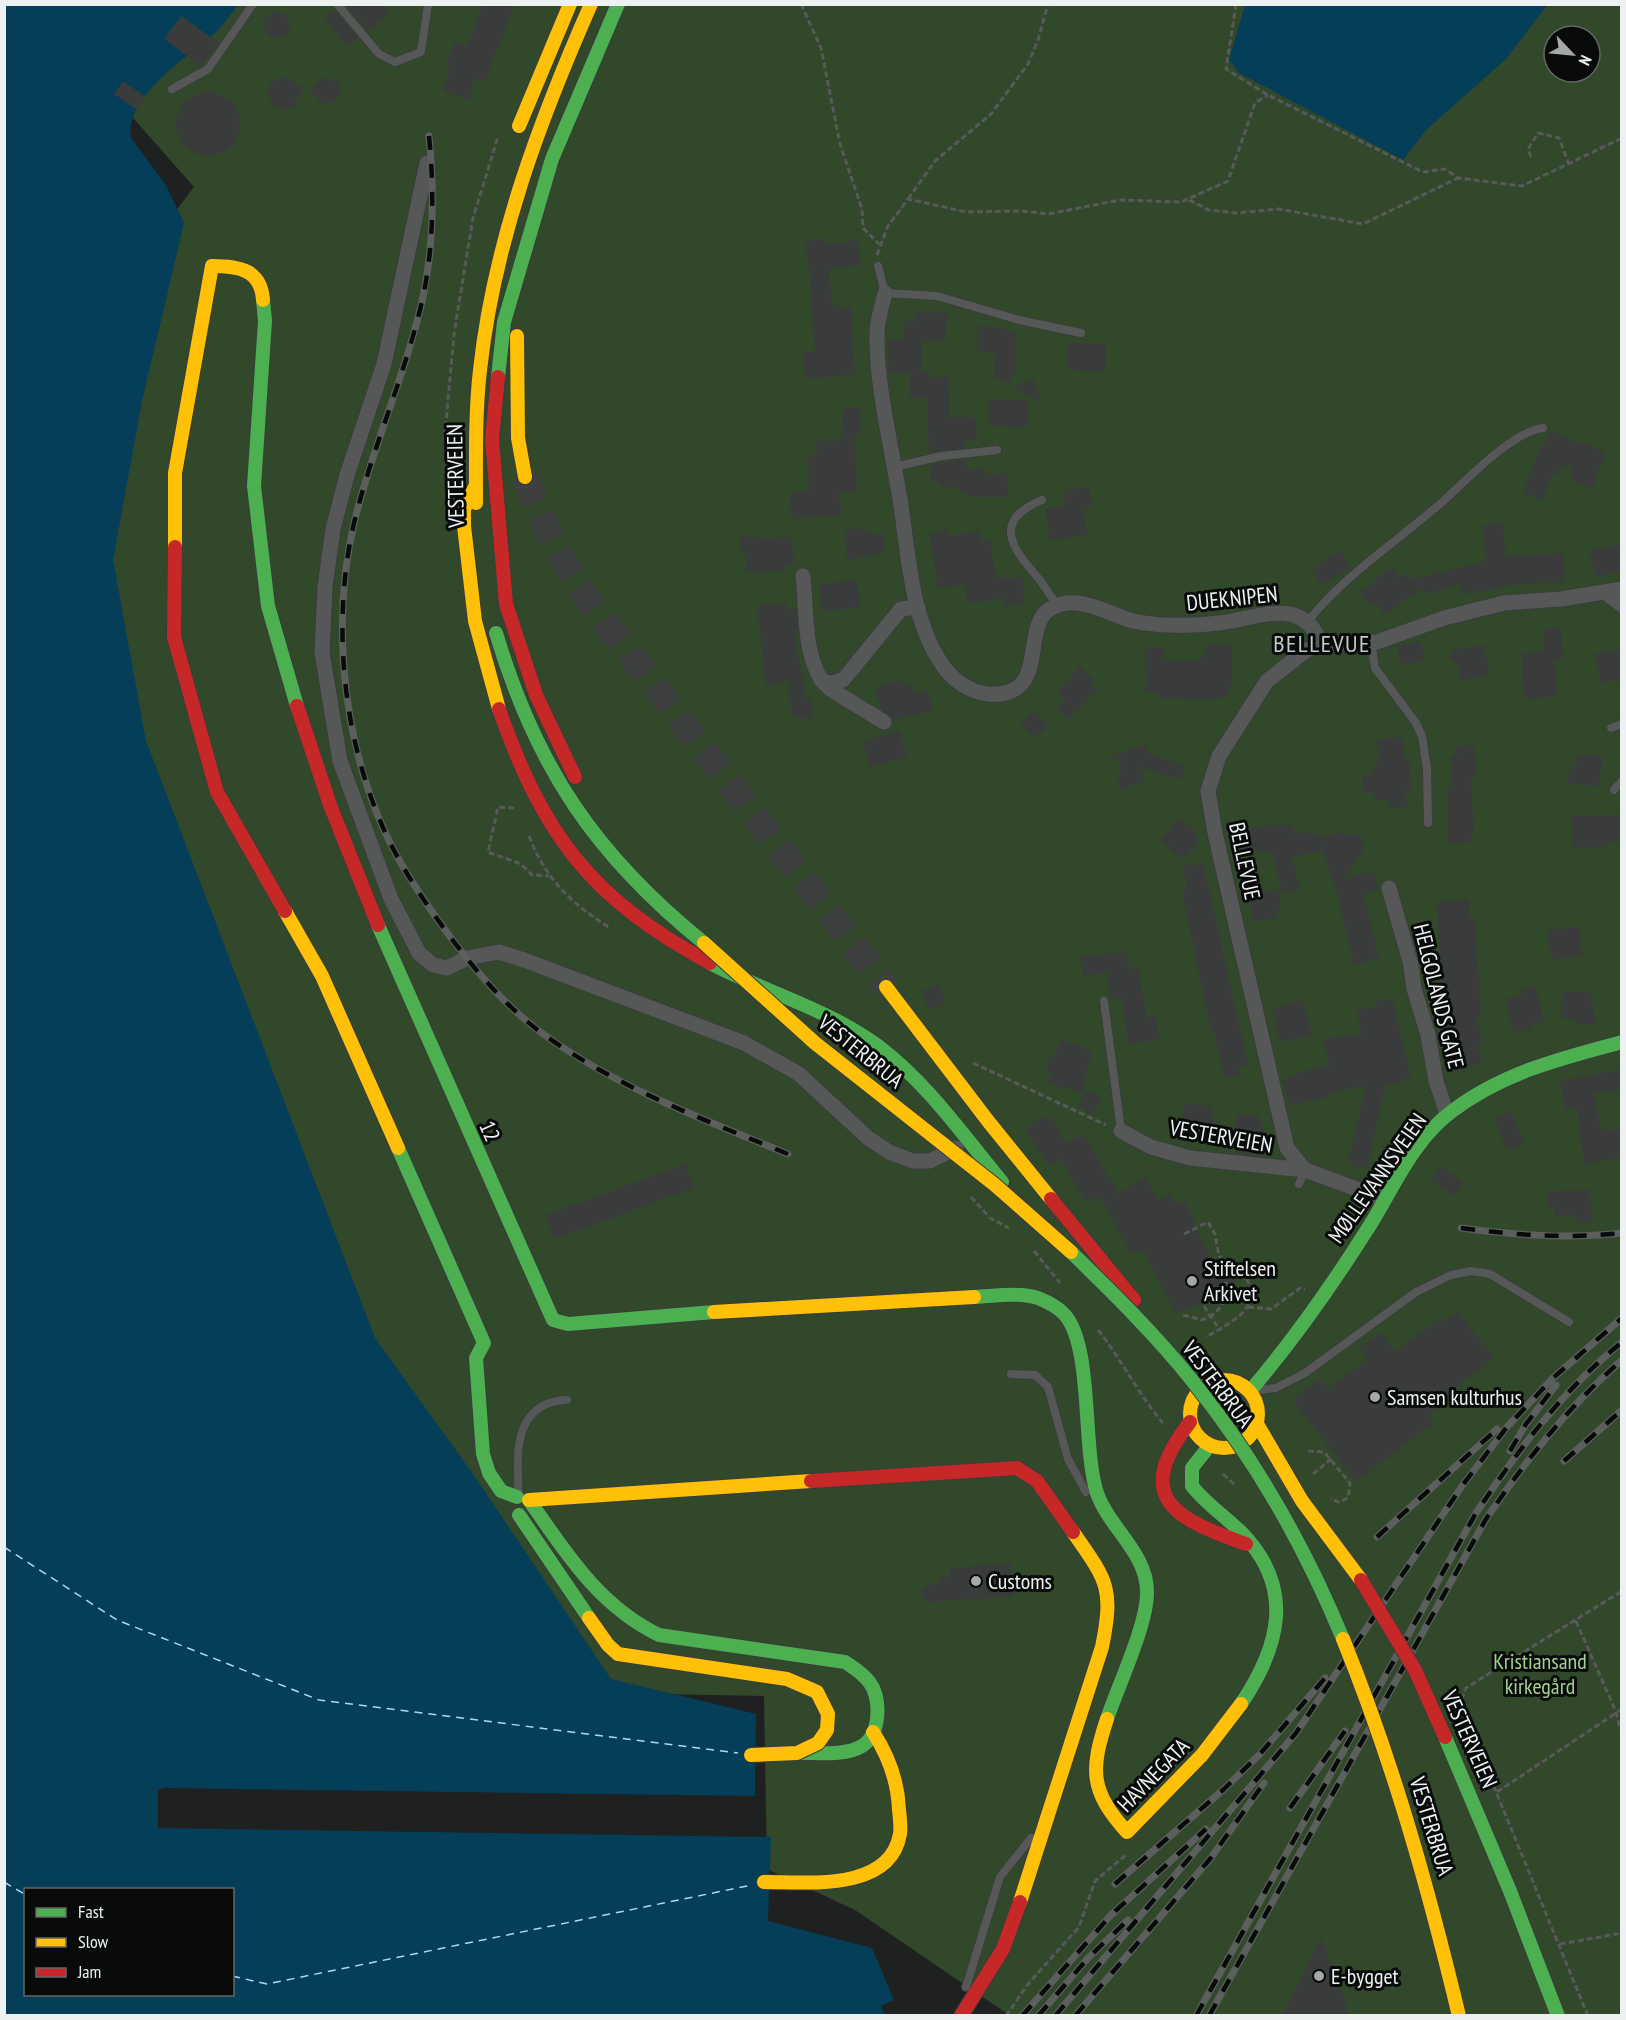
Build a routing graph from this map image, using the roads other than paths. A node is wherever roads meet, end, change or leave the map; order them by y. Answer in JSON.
{"nodes":[{"id":1,"x":253,"y":4,"type":"edge"},
{"id":2,"x":337,"y":4,"type":"edge"},
{"id":3,"x":428,"y":4,"type":"edge"},
{"id":4,"x":570,"y":4,"type":"edge"},
{"id":5,"x":591,"y":4,"type":"edge"},
{"id":6,"x":618,"y":4,"type":"edge"},
{"id":7,"x":172,"y":89,"type":"dead end"},
{"id":8,"x":516,"y":136,"type":"dead end"},
{"id":9,"x":512,"y":162,"type":"dead end"},
{"id":10,"x":427,"y":163,"type":"dead end"},
{"id":11,"x":512,"y":208,"type":"junction"},
{"id":12,"x":878,"y":266,"type":"road end"},
{"id":13,"x":520,"y":269,"type":"junction"},
{"id":14,"x":885,"y":293,"type":"junction"},
{"id":15,"x":1081,"y":333,"type":"dead end"},
{"id":16,"x":1543,"y":428,"type":"dead end"},
{"id":17,"x":997,"y":450,"type":"dead end"},
{"id":18,"x":894,"y":467,"type":"junction"},
{"id":19,"x":525,"y":477,"type":"tunnel mouth"},
{"id":20,"x":475,"y":487,"type":"junction"},
{"id":21,"x":1042,"y":500,"type":"dead end"},
{"id":22,"x":802,"y":576,"type":"dead end"},
{"id":23,"x":485,"y":584,"type":"dead end"},
{"id":24,"x":1614,"y":591,"type":"edge"},
{"id":25,"x":1622,"y":605,"type":"edge"},
{"id":26,"x":1059,"y":606,"type":"junction"},
{"id":27,"x":918,"y":607,"type":"junction"},
{"id":28,"x":1308,"y":621,"type":"junction"},
{"id":29,"x":494,"y":623,"type":"dead end"},
{"id":30,"x":1371,"y":642,"type":"junction"},
{"id":31,"x":1322,"y":644,"type":"junction"},
{"id":32,"x":822,"y":681,"type":"junction"},
{"id":33,"x":884,"y":722,"type":"dead end"},
{"id":34,"x":1622,"y":724,"type":"edge"},
{"id":35,"x":1611,"y":728,"type":"dead end"},
{"id":36,"x":1622,"y":781,"type":"edge"},
{"id":37,"x":1614,"y":790,"type":"dead end"},
{"id":38,"x":1428,"y":823,"type":"dead end"},
{"id":39,"x":1389,"y":888,"type":"dead end"},
{"id":40,"x":668,"y":909,"type":"junction"},
{"id":41,"x":886,"y":987,"type":"tunnel mouth"},
{"id":42,"x":1104,"y":1001,"type":"dead end"},
{"id":43,"x":1622,"y":1042,"type":"edge"},
{"id":44,"x":1447,"y":1114,"type":"junction"},
{"id":45,"x":988,"y":1121,"type":"junction"},
{"id":46,"x":1121,"y":1131,"type":"joint"},
{"id":47,"x":966,"y":1140,"type":"junction"},
{"id":48,"x":1302,"y":1177,"type":"junction"},
{"id":49,"x":1384,"y":1199,"type":"junction"},
{"id":50,"x":1569,"y":1322,"type":"dead end"},
{"id":51,"x":484,"y":1344,"type":"junction"},
{"id":52,"x":491,"y":1357,"type":"dead end"},
{"id":53,"x":1011,"y":1374,"type":"dead end"},
{"id":54,"x":492,"y":1378,"type":"dead end"},
{"id":55,"x":1209,"y":1382,"type":"junction"},
{"id":56,"x":1250,"y":1391,"type":"junction"},
{"id":57,"x":1193,"y":1399,"type":"junction"},
{"id":58,"x":567,"y":1401,"type":"dead end"},
{"id":59,"x":1190,"y":1422,"type":"junction"},
{"id":60,"x":1257,"y":1424,"type":"junction"},
{"id":61,"x":1210,"y":1445,"type":"junction"},
{"id":62,"x":1238,"y":1445,"type":"junction"},
{"id":63,"x":523,"y":1498,"type":"junction"},
{"id":64,"x":1302,"y":1502,"type":"junction"},
{"id":65,"x":1103,"y":1507,"type":"junction"},
{"id":66,"x":1252,"y":1546,"type":"junction"},
{"id":67,"x":873,"y":1732,"type":"junction"},
{"id":68,"x":1048,"y":1816,"type":"junction"},
{"id":69,"x":764,"y":1882,"type":"dead end"},
{"id":70,"x":959,"y":2016,"type":"edge"},
{"id":71,"x":1459,"y":2016,"type":"edge"},
{"id":72,"x":1558,"y":2016,"type":"edge"}],
"edges":[{"from":1,"to":7,"type":"lane"},
{"from":2,"to":3,"type":"lane"},
{"from":4,"to":8,"type":"main road"},
{"from":5,"to":11,"type":"main road","name":"VESTERVEIEN"},
{"from":6,"to":13,"type":"main road","name":"VESTERVEIEN"},
{"from":9,"to":11,"type":"main road"},
{"from":10,"to":47,"type":"street"},
{"from":11,"to":20,"type":"main road","name":"VESTERVEIEN"},
{"from":12,"to":14,"type":"lane"},
{"from":13,"to":19,"type":"main road"},
{"from":13,"to":40,"type":"main road","name":"VESTERVEIEN"},
{"from":14,"to":15,"type":"lane"},
{"from":14,"to":18,"type":"street"},
{"from":16,"to":28,"type":"lane"},
{"from":17,"to":18,"type":"lane"},
{"from":18,"to":27,"type":"street"},
{"from":20,"to":23,"type":"main road","name":"VESTERVEIEN"},
{"from":20,"to":47,"type":"main road"},
{"from":21,"to":26,"type":"lane"},
{"from":22,"to":32,"type":"street"},
{"from":24,"to":25,"type":"street","name":"BELLEVUE"},
{"from":24,"to":30,"type":"street","name":"BELLEVUE"},
{"from":26,"to":27,"type":"street"},
{"from":26,"to":28,"type":"street","name":"DUEKNIPEN"},
{"from":27,"to":32,"type":"street"},
{"from":28,"to":31,"type":"street","name":"DUEKNIPEN"},
{"from":29,"to":40,"type":"main road"},
{"from":30,"to":31,"type":"street","name":"BELLEVUE"},
{"from":30,"to":38,"type":"lane"},
{"from":31,"to":48,"type":"street","name":"BELLEVUE"},
{"from":32,"to":33,"type":"street"},
{"from":34,"to":35,"type":"lane"},
{"from":36,"to":37,"type":"lane"},
{"from":39,"to":44,"type":"street","name":"HELGOLANDS GATE"},
{"from":40,"to":71,"type":"main road","name":"VESTERBRUA","bridge":true},
{"from":41,"to":45,"type":"main road"},
{"from":42,"to":46,"type":"lane"},
{"from":43,"to":44,"type":"main road","name":"MØLLEVANNSVEIEN"},
{"from":44,"to":49,"type":"main road","name":"MØLLEVANNSVEIEN"},
{"from":45,"to":47,"type":"street"},
{"from":45,"to":55,"type":"main road"},
{"from":46,"to":48,"type":"street","name":"VESTERVEIEN"},
{"from":47,"to":57,"type":"main road"},
{"from":48,"to":49,"type":"street"},
{"from":49,"to":56,"type":"main road","name":"MØLLEVANNSVEIEN"},
{"from":50,"to":56,"type":"lane"},
{"from":51,"to":52,"type":"main road"},
{"from":51,"to":63,"type":"main road"},
{"from":51,"to":65,"type":"main road","name":"12"},
{"from":53,"to":65,"type":"lane"},
{"from":54,"to":63,"type":"main road"},
{"from":55,"to":56,"type":"main road"},
{"from":55,"to":57,"type":"main road"},
{"from":56,"to":60,"type":"main road"},
{"from":57,"to":59,"type":"main road"},
{"from":58,"to":63,"type":"lane"},
{"from":59,"to":61,"type":"main road"},
{"from":59,"to":66,"type":"main road"},
{"from":60,"to":62,"type":"main road"},
{"from":60,"to":64,"type":"main road","name":"VESTERVEIEN"},
{"from":61,"to":62,"type":"main road"},
{"from":61,"to":66,"type":"main road"},
{"from":62,"to":64,"type":"main road","name":"VESTERVEIEN"},
{"from":63,"to":67,"type":"main road"},
{"from":63,"to":67,"type":"main road","bridge":true},
{"from":63,"to":68,"type":"main road"},
{"from":64,"to":72,"type":"main road","name":"VESTERVEIEN","bridge":true},
{"from":65,"to":66,"type":"main road","name":"HAVNEGATA"},
{"from":67,"to":69,"type":"main road"},
{"from":68,"to":70,"type":"main road"},
{"from":68,"to":70,"type":"lane"}]}
